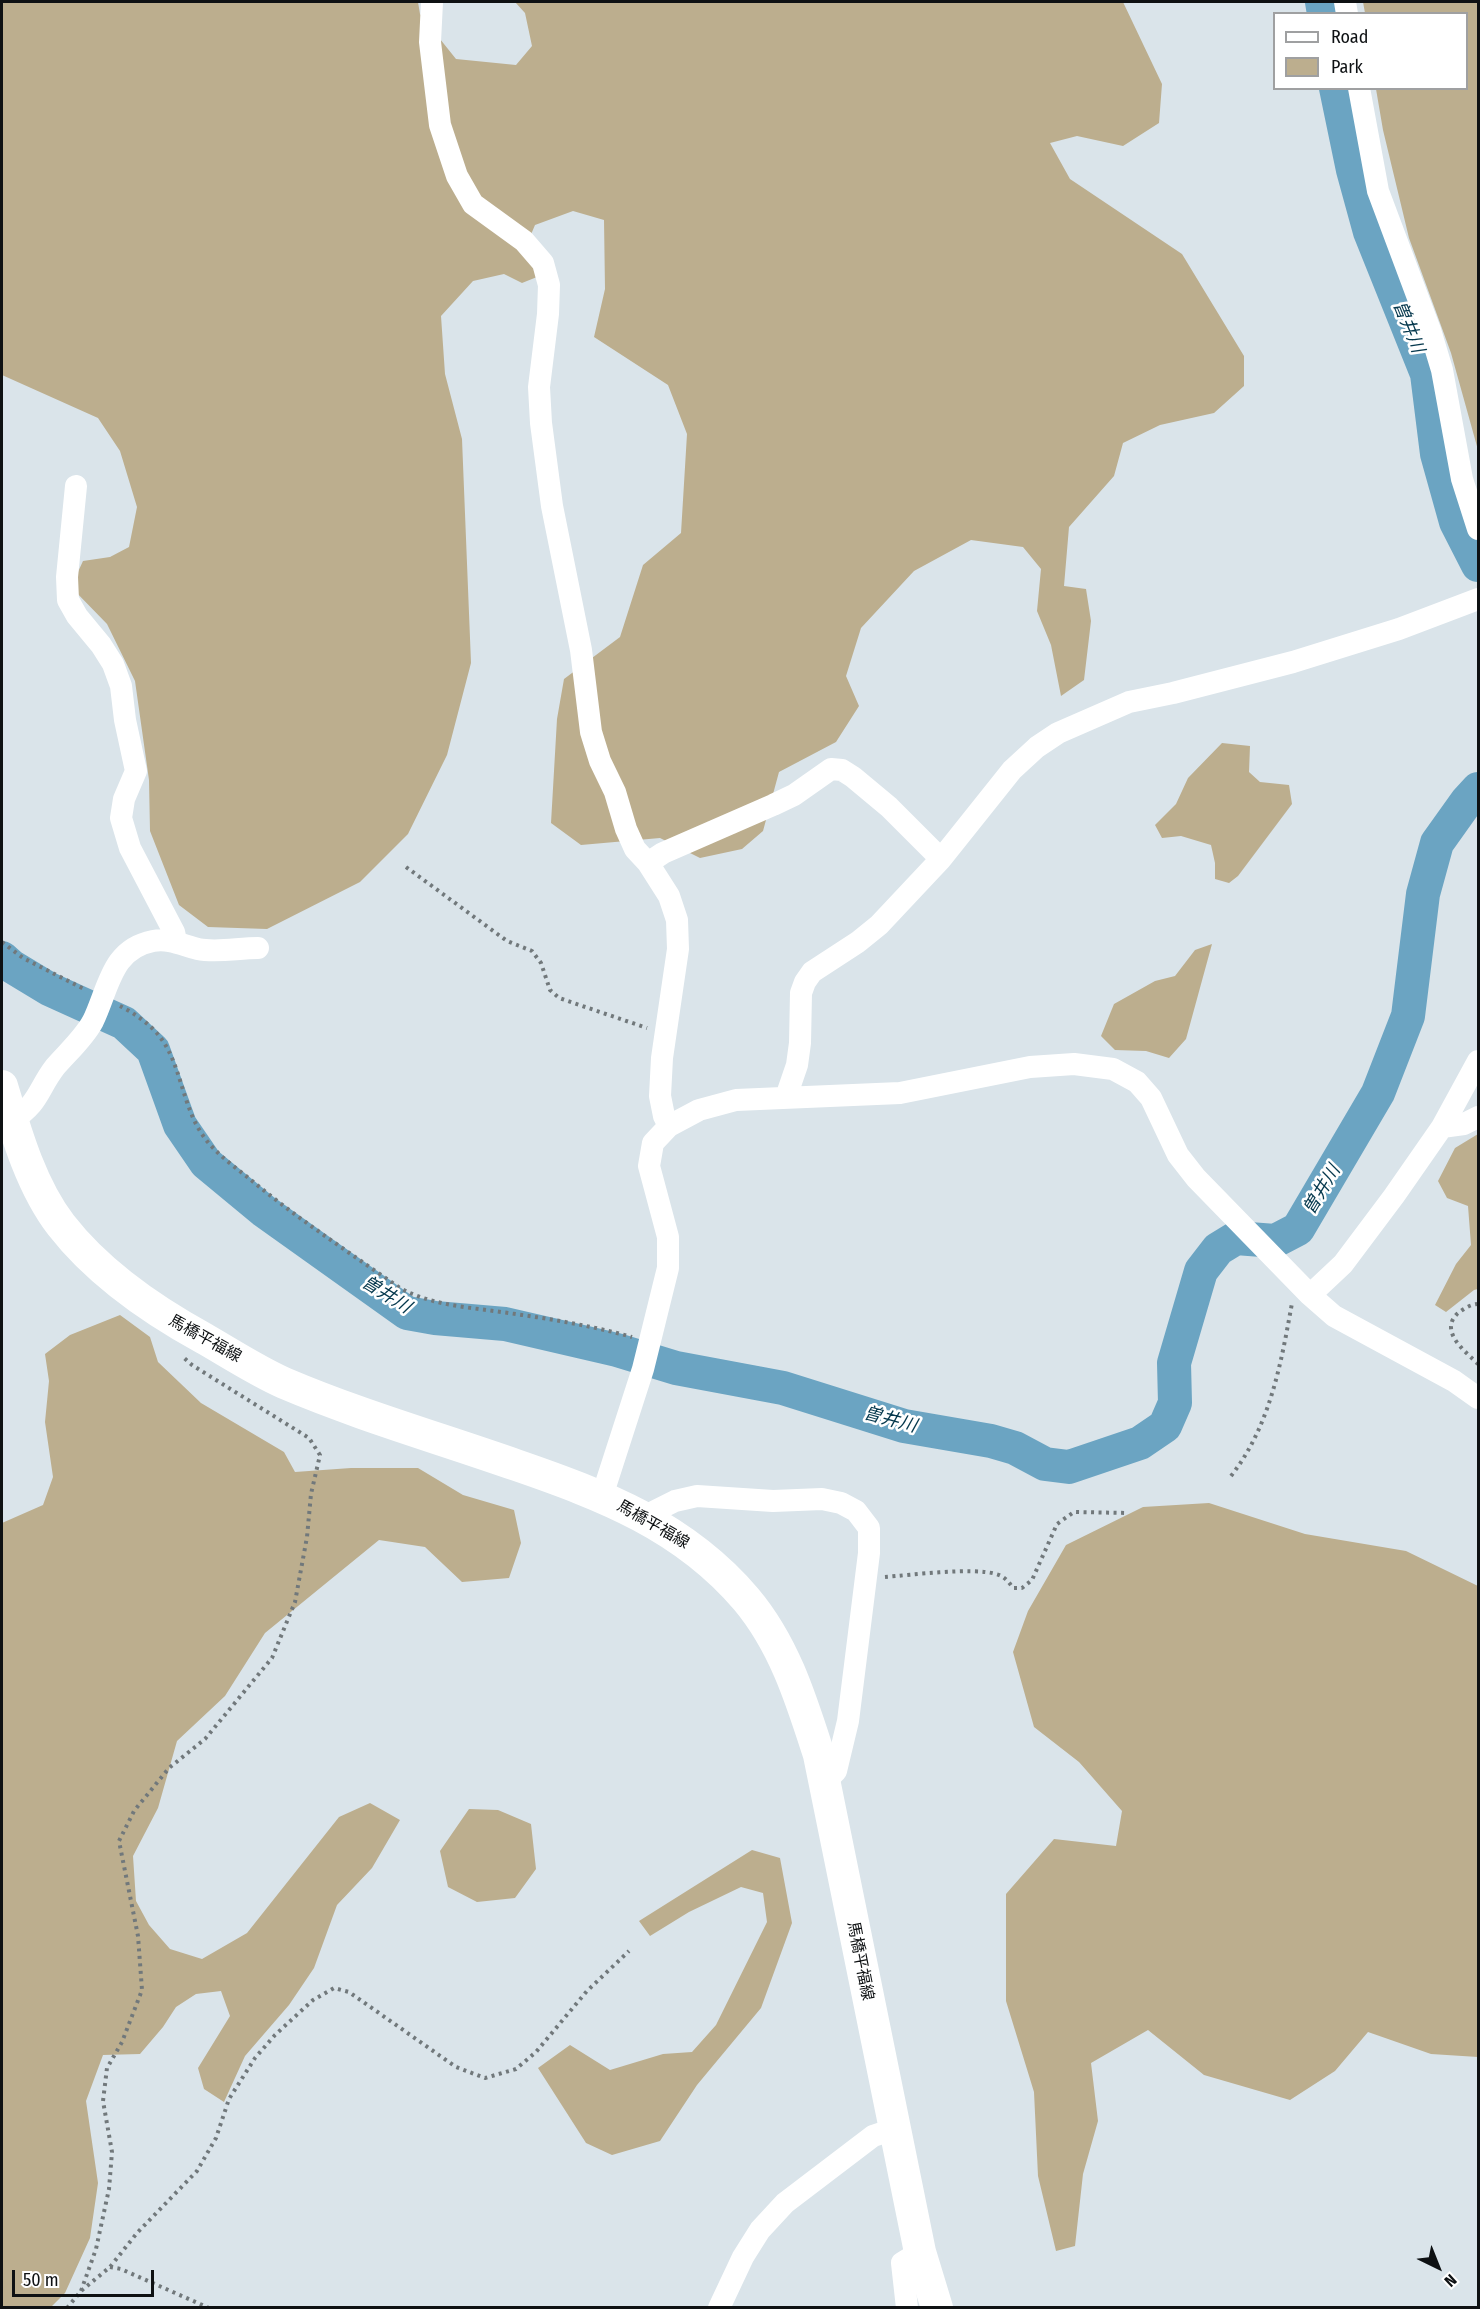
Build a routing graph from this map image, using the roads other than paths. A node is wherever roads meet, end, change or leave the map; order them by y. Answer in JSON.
{"nodes":[{"id":1,"x":432,"y":2,"type":"edge"},
{"id":2,"x":1359,"y":90,"type":"edge"},
{"id":3,"x":76,"y":486,"type":"dead end"},
{"id":4,"x":1479,"y":529,"type":"edge"},
{"id":5,"x":1479,"y":599,"type":"edge"},
{"id":6,"x":941,"y":859,"type":"junction"},
{"id":7,"x":648,"y":863,"type":"junction"},
{"id":8,"x":176,"y":941,"type":"junction"},
{"id":9,"x":258,"y":948,"type":"dead end"},
{"id":10,"x":1479,"y":1061,"type":"edge"},
{"id":11,"x":2,"y":1086,"type":"edge"},
{"id":12,"x":786,"y":1097,"type":"junction"},
{"id":13,"x":1479,"y":1117,"type":"edge"},
{"id":14,"x":12,"y":1120,"type":"junction"},
{"id":15,"x":669,"y":1126,"type":"junction"},
{"id":16,"x":1442,"y":1127,"type":"junction"},
{"id":17,"x":1306,"y":1291,"type":"junction"},
{"id":18,"x":1479,"y":1398,"type":"edge"},
{"id":19,"x":602,"y":1496,"type":"junction"},
{"id":20,"x":646,"y":1518,"type":"junction"},
{"id":21,"x":824,"y":1783,"type":"junction"},
{"id":22,"x":894,"y":2129,"type":"junction"},
{"id":23,"x":920,"y":2252,"type":"junction"},
{"id":24,"x":719,"y":2307,"type":"edge"},
{"id":25,"x":907,"y":2307,"type":"edge"},
{"id":26,"x":937,"y":2307,"type":"edge"}],
"edges":[{"from":1,"to":7,"type":"street"},
{"from":2,"to":4,"type":"street"},
{"from":3,"to":8,"type":"street"},
{"from":5,"to":6,"type":"street"},
{"from":6,"to":7,"type":"street"},
{"from":6,"to":12,"type":"street"},
{"from":7,"to":15,"type":"street"},
{"from":8,"to":9,"type":"street"},
{"from":8,"to":14,"type":"street"},
{"from":10,"to":16,"type":"street"},
{"from":11,"to":14,"type":"main road","name":"馬橋平福線"},
{"from":12,"to":15,"type":"street"},
{"from":12,"to":17,"type":"street"},
{"from":13,"to":16,"type":"street"},
{"from":14,"to":19,"type":"main road","name":"馬橋平福線"},
{"from":15,"to":19,"type":"street"},
{"from":16,"to":17,"type":"street"},
{"from":17,"to":18,"type":"street"},
{"from":19,"to":20,"type":"main road","name":"馬橋平福線"},
{"from":20,"to":21,"type":"main road","name":"馬橋平福線"},
{"from":20,"to":21,"type":"street"},
{"from":21,"to":22,"type":"main road","name":"馬橋平福線"},
{"from":22,"to":23,"type":"main road","name":"馬橋平福線"},
{"from":22,"to":24,"type":"street"},
{"from":23,"to":25,"type":"street"},
{"from":23,"to":26,"type":"main road","name":"馬橋平福線"}]}
